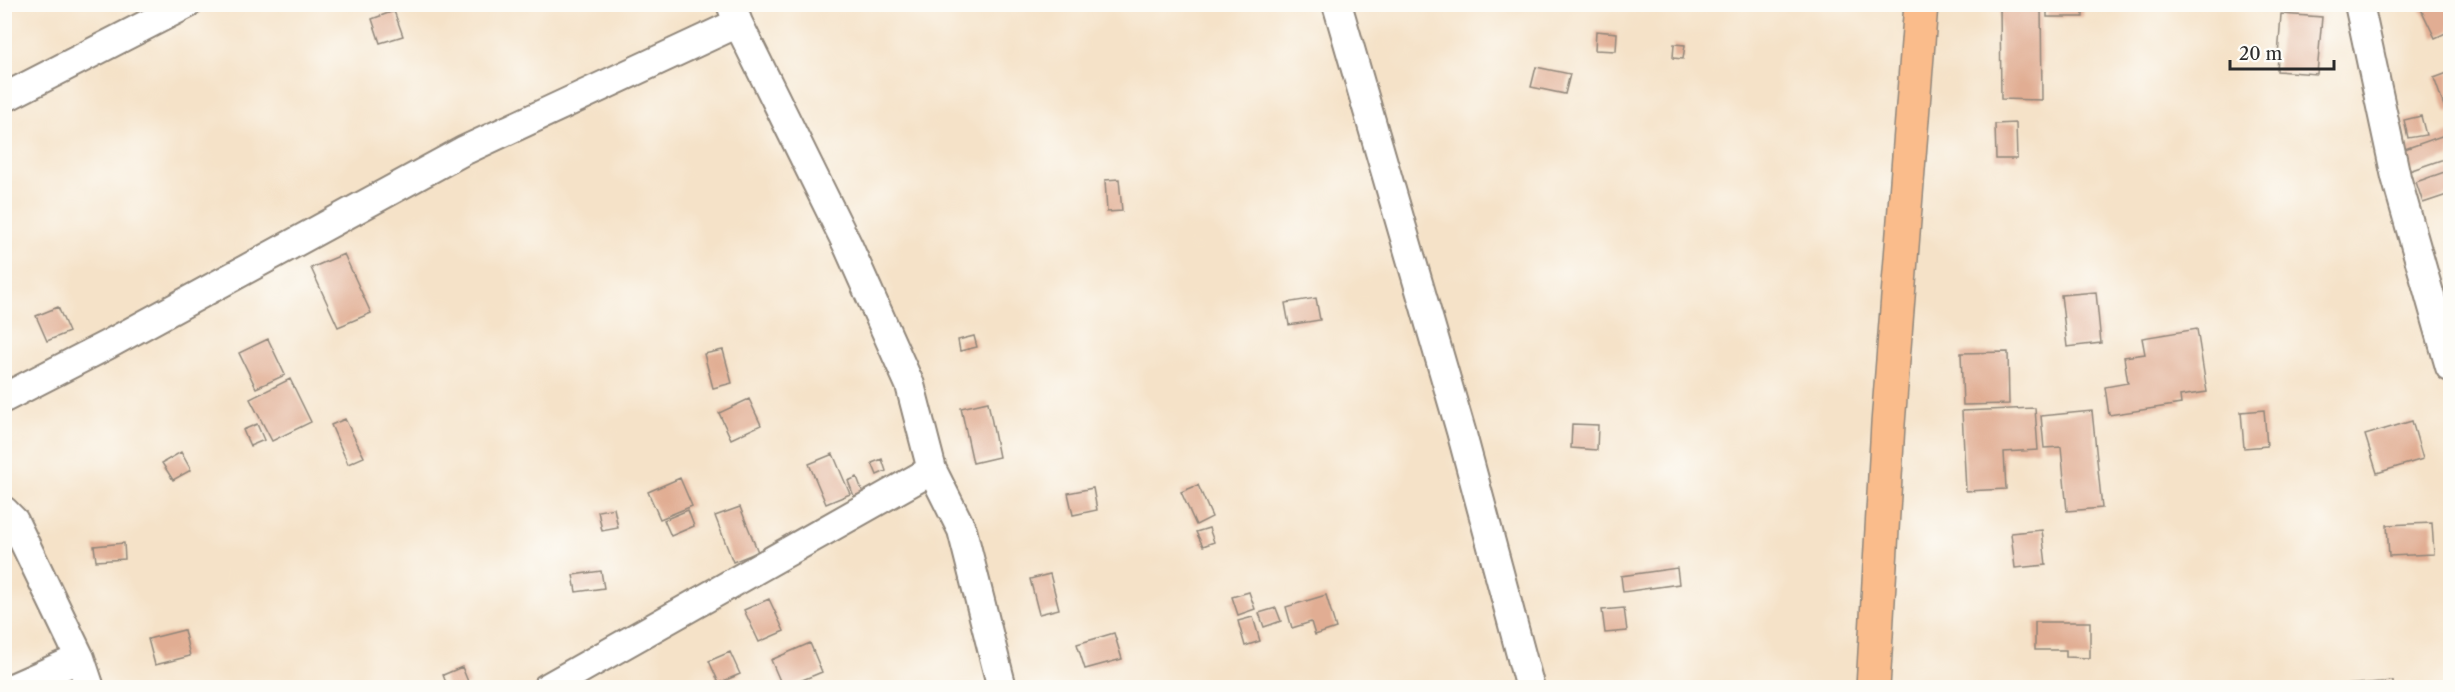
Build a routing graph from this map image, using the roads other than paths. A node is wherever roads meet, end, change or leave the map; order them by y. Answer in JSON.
{"nodes":[{"id":1,"x":187,"y":4,"type":"edge"},
{"id":2,"x":1337,"y":4,"type":"edge"},
{"id":3,"x":1921,"y":4,"type":"edge"},
{"id":4,"x":2359,"y":4,"type":"edge"},
{"id":5,"x":734,"y":14,"type":"edge"},
{"id":6,"x":4,"y":98,"type":"edge"},
{"id":7,"x":2451,"y":367,"type":"edge"},
{"id":8,"x":4,"y":399,"type":"edge"},
{"id":9,"x":932,"y":470,"type":"junction"},
{"id":10,"x":4,"y":511,"type":"edge"},
{"id":11,"x":80,"y":658,"type":"junction"},
{"id":12,"x":12,"y":687,"type":"edge"},
{"id":13,"x":90,"y":687,"type":"edge"},
{"id":14,"x":547,"y":687,"type":"edge"},
{"id":15,"x":1002,"y":687,"type":"edge"},
{"id":16,"x":1530,"y":687,"type":"edge"},
{"id":17,"x":1873,"y":687,"type":"edge"}],
"edges":[{"from":1,"to":6,"type":"street"},
{"from":2,"to":16,"type":"street"},
{"from":3,"to":17,"type":"highway"},
{"from":4,"to":7,"type":"street"},
{"from":5,"to":8,"type":"street"},
{"from":5,"to":9,"type":"street"},
{"from":9,"to":14,"type":"street"},
{"from":9,"to":15,"type":"street"},
{"from":10,"to":11,"type":"street"},
{"from":11,"to":12,"type":"street"},
{"from":11,"to":13,"type":"street"}]}
